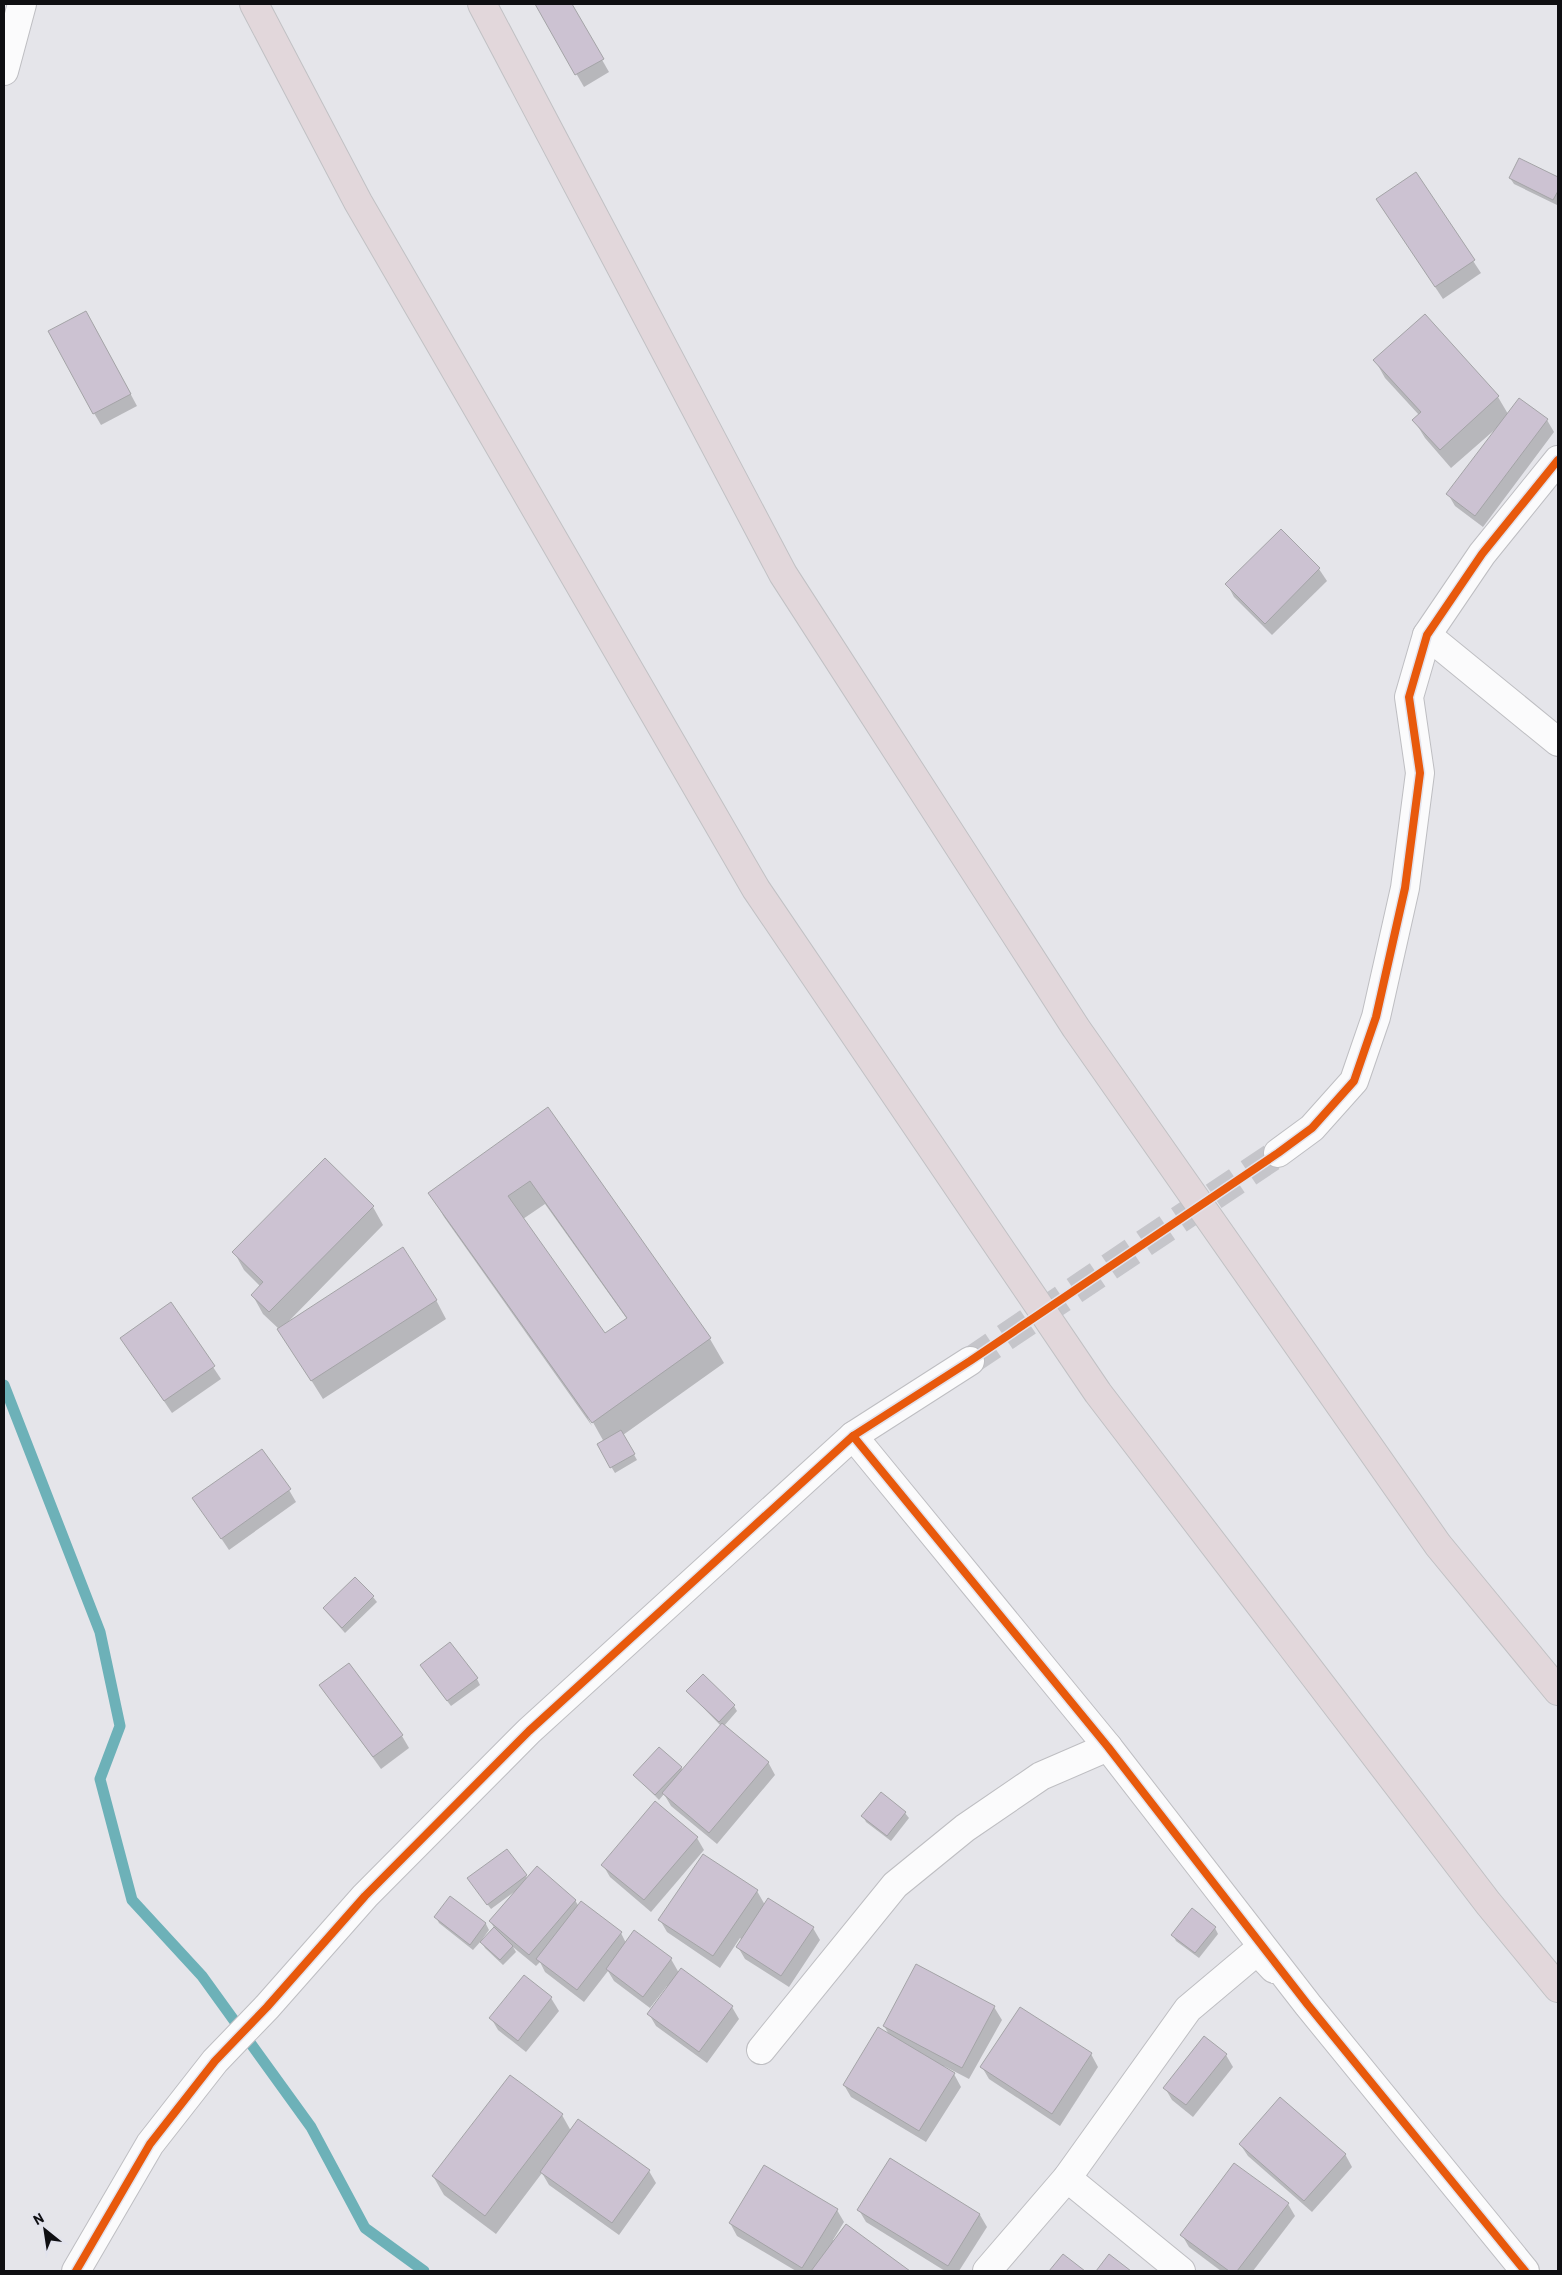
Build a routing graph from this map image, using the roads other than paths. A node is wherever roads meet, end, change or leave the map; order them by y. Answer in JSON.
{"nodes":[{"id":1,"x":22,"y":4,"type":"edge"},
{"id":2,"x":254,"y":4,"type":"edge"},
{"id":3,"x":482,"y":4,"type":"edge"},
{"id":4,"x":4,"y":71,"type":"edge"},
{"id":5,"x":1558,"y":460,"type":"edge"},
{"id":6,"x":1427,"y":635,"type":"junction"},
{"id":7,"x":1558,"y":742,"type":"edge"},
{"id":8,"x":1278,"y":1153,"type":"tunnel mouth"},
{"id":9,"x":970,"y":1361,"type":"tunnel mouth"},
{"id":10,"x":853,"y":1436,"type":"junction"},
{"id":11,"x":1558,"y":1691,"type":"edge"},
{"id":12,"x":1108,"y":1747,"type":"junction"},
{"id":13,"x":1558,"y":1988,"type":"edge"},
{"id":14,"x":1308,"y":2004,"type":"junction"},
{"id":15,"x":760,"y":2050,"type":"dead end"},
{"id":16,"x":1067,"y":2178,"type":"junction"},
{"id":17,"x":76,"y":2271,"type":"edge"},
{"id":18,"x":987,"y":2271,"type":"edge"},
{"id":19,"x":1181,"y":2271,"type":"edge"},
{"id":20,"x":1525,"y":2271,"type":"edge"}],
"edges":[{"from":1,"to":4,"type":"street"},
{"from":2,"to":13,"type":"highway"},
{"from":3,"to":11,"type":"highway"},
{"from":5,"to":6,"type":"street"},
{"from":6,"to":7,"type":"street"},
{"from":6,"to":8,"type":"street"},
{"from":9,"to":10,"type":"street"},
{"from":10,"to":12,"type":"street"},
{"from":10,"to":17,"type":"street"},
{"from":12,"to":14,"type":"street"},
{"from":12,"to":15,"type":"street"},
{"from":14,"to":16,"type":"street"},
{"from":14,"to":20,"type":"street"},
{"from":16,"to":18,"type":"street"},
{"from":16,"to":19,"type":"street"}]}
